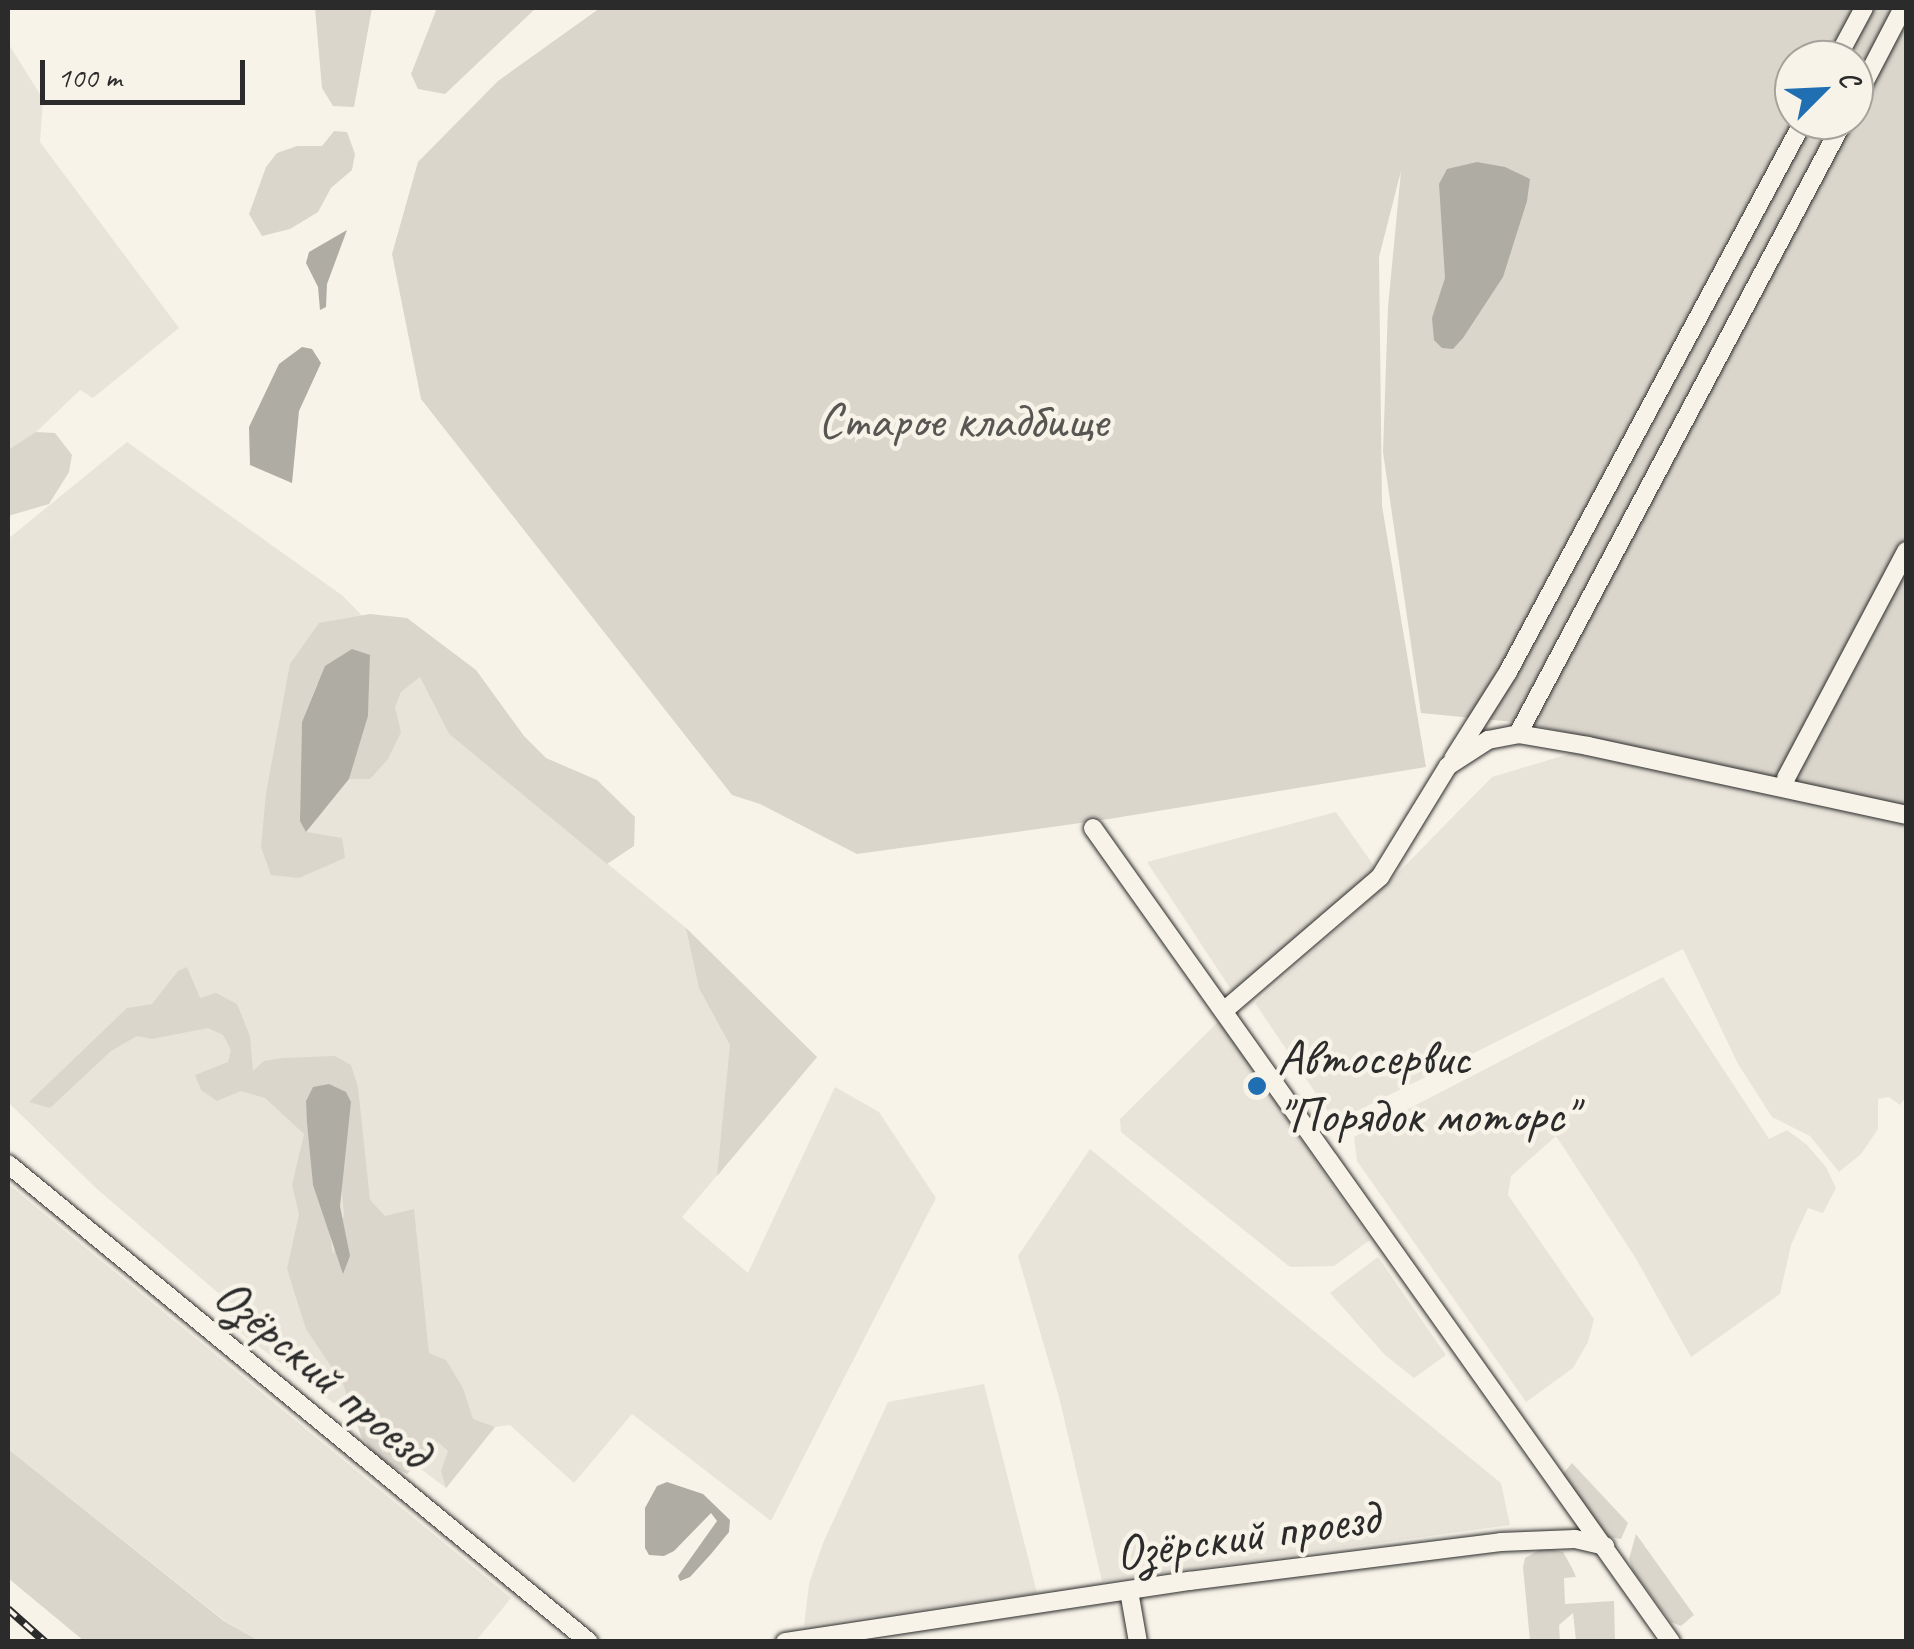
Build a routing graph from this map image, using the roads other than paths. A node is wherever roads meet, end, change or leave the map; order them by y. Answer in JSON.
{"nodes":[{"id":1,"x":1864,"y":8,"type":"edge"},
{"id":2,"x":1904,"y":8,"type":"edge"},
{"id":3,"x":1847,"y":40,"type":"edge"},
{"id":4,"x":1874,"y":64,"type":"edge"},
{"id":5,"x":1793,"y":140,"type":"edge"},
{"id":6,"x":1833,"y":140,"type":"edge"},
{"id":7,"x":1906,"y":551,"type":"edge"},
{"id":8,"x":1518,"y":734,"type":"junction"},
{"id":9,"x":1448,"y":766,"type":"junction"},
{"id":10,"x":1786,"y":778,"type":"dead end"},
{"id":11,"x":1906,"y":815,"type":"edge"},
{"id":12,"x":1093,"y":828,"type":"dead end"},
{"id":13,"x":1226,"y":1010,"type":"junction"},
{"id":14,"x":8,"y":1164,"type":"edge"},
{"id":15,"x":1605,"y":1546,"type":"junction"},
{"id":16,"x":1129,"y":1591,"type":"junction"},
{"id":17,"x":590,"y":1642,"type":"edge"},
{"id":18,"x":785,"y":1642,"type":"edge"},
{"id":19,"x":1138,"y":1642,"type":"edge"},
{"id":20,"x":1671,"y":1642,"type":"edge"}],
"edges":[{"from":1,"to":3,"type":"street"},
{"from":2,"to":4,"type":"street"},
{"from":5,"to":9,"type":"street"},
{"from":6,"to":8,"type":"street"},
{"from":7,"to":10,"type":"street"},
{"from":8,"to":9,"type":"street"},
{"from":8,"to":11,"type":"street"},
{"from":9,"to":13,"type":"street"},
{"from":12,"to":13,"type":"street"},
{"from":13,"to":15,"type":"street"},
{"from":14,"to":17,"type":"street","name":"Озёрский проезд"},
{"from":15,"to":16,"type":"street","name":"Озёрский проезд"},
{"from":15,"to":20,"type":"street"},
{"from":16,"to":18,"type":"street","name":"Озёрский проезд"},
{"from":16,"to":19,"type":"street"}]}
